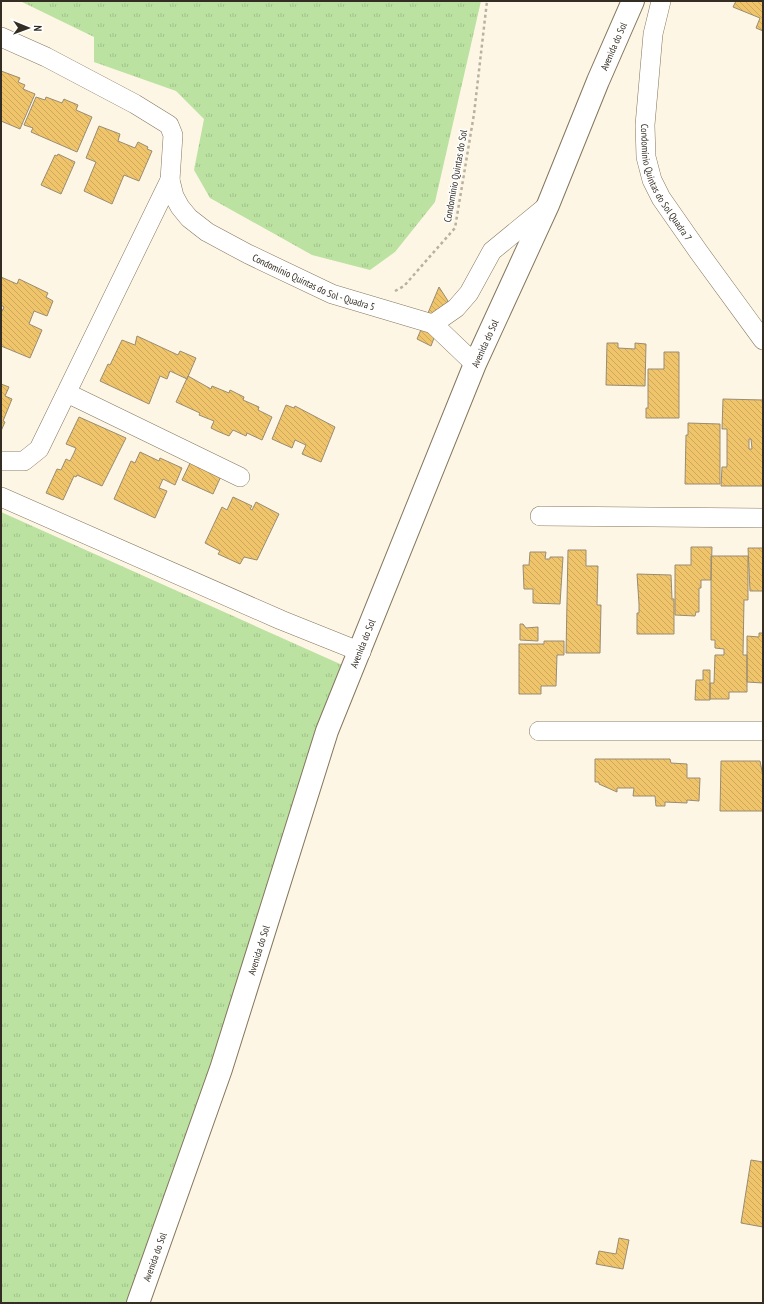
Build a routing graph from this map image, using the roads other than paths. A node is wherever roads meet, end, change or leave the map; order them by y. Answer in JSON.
{"nodes":[{"id":1,"x":633,"y":1,"type":"edge"},
{"id":2,"x":661,"y":1,"type":"edge"},
{"id":3,"x":1,"y":37,"type":"edge"},
{"id":4,"x":170,"y":180,"type":"junction"},
{"id":5,"x":548,"y":205,"type":"junction"},
{"id":6,"x":433,"y":324,"type":"junction"},
{"id":7,"x":763,"y":340,"type":"edge"},
{"id":8,"x":475,"y":364,"type":"junction"},
{"id":9,"x":67,"y":393,"type":"junction"},
{"id":10,"x":1,"y":461,"type":"edge"},
{"id":11,"x":240,"y":477,"type":"dead end"},
{"id":12,"x":1,"y":497,"type":"edge"},
{"id":13,"x":540,"y":516,"type":"dead end"},
{"id":14,"x":763,"y":518,"type":"edge"},
{"id":15,"x":360,"y":652,"type":"junction"},
{"id":16,"x":539,"y":731,"type":"dead end"},
{"id":17,"x":763,"y":731,"type":"edge"},
{"id":18,"x":138,"y":1303,"type":"edge"}],
"edges":[{"from":1,"to":5,"type":"street","name":"Avenida do Sol"},
{"from":2,"to":7,"type":"street","name":"Condomínio Quintas do Sol Quadra 7"},
{"from":3,"to":4,"type":"street","name":"Condomínio Quintas do Sol - Quadra 5"},
{"from":4,"to":6,"type":"street","name":"Condomínio Quintas do Sol - Quadra 5"},
{"from":4,"to":9,"type":"street","name":"Condomínio Quintas do Sol - Quadra 5"},
{"from":5,"to":6,"type":"street"},
{"from":5,"to":8,"type":"street","name":"Avenida do Sol"},
{"from":6,"to":8,"type":"street","name":"Condomínio Quintas do Sol - Quadra 5"},
{"from":8,"to":15,"type":"street","name":"Avenida do Sol"},
{"from":9,"to":10,"type":"street","name":"Condomínio Quintas do Sol - Quadra 5"},
{"from":9,"to":11,"type":"street"},
{"from":12,"to":15,"type":"street"},
{"from":13,"to":14,"type":"street"},
{"from":15,"to":18,"type":"street","name":"Avenida do Sol"},
{"from":16,"to":17,"type":"street"}]}
